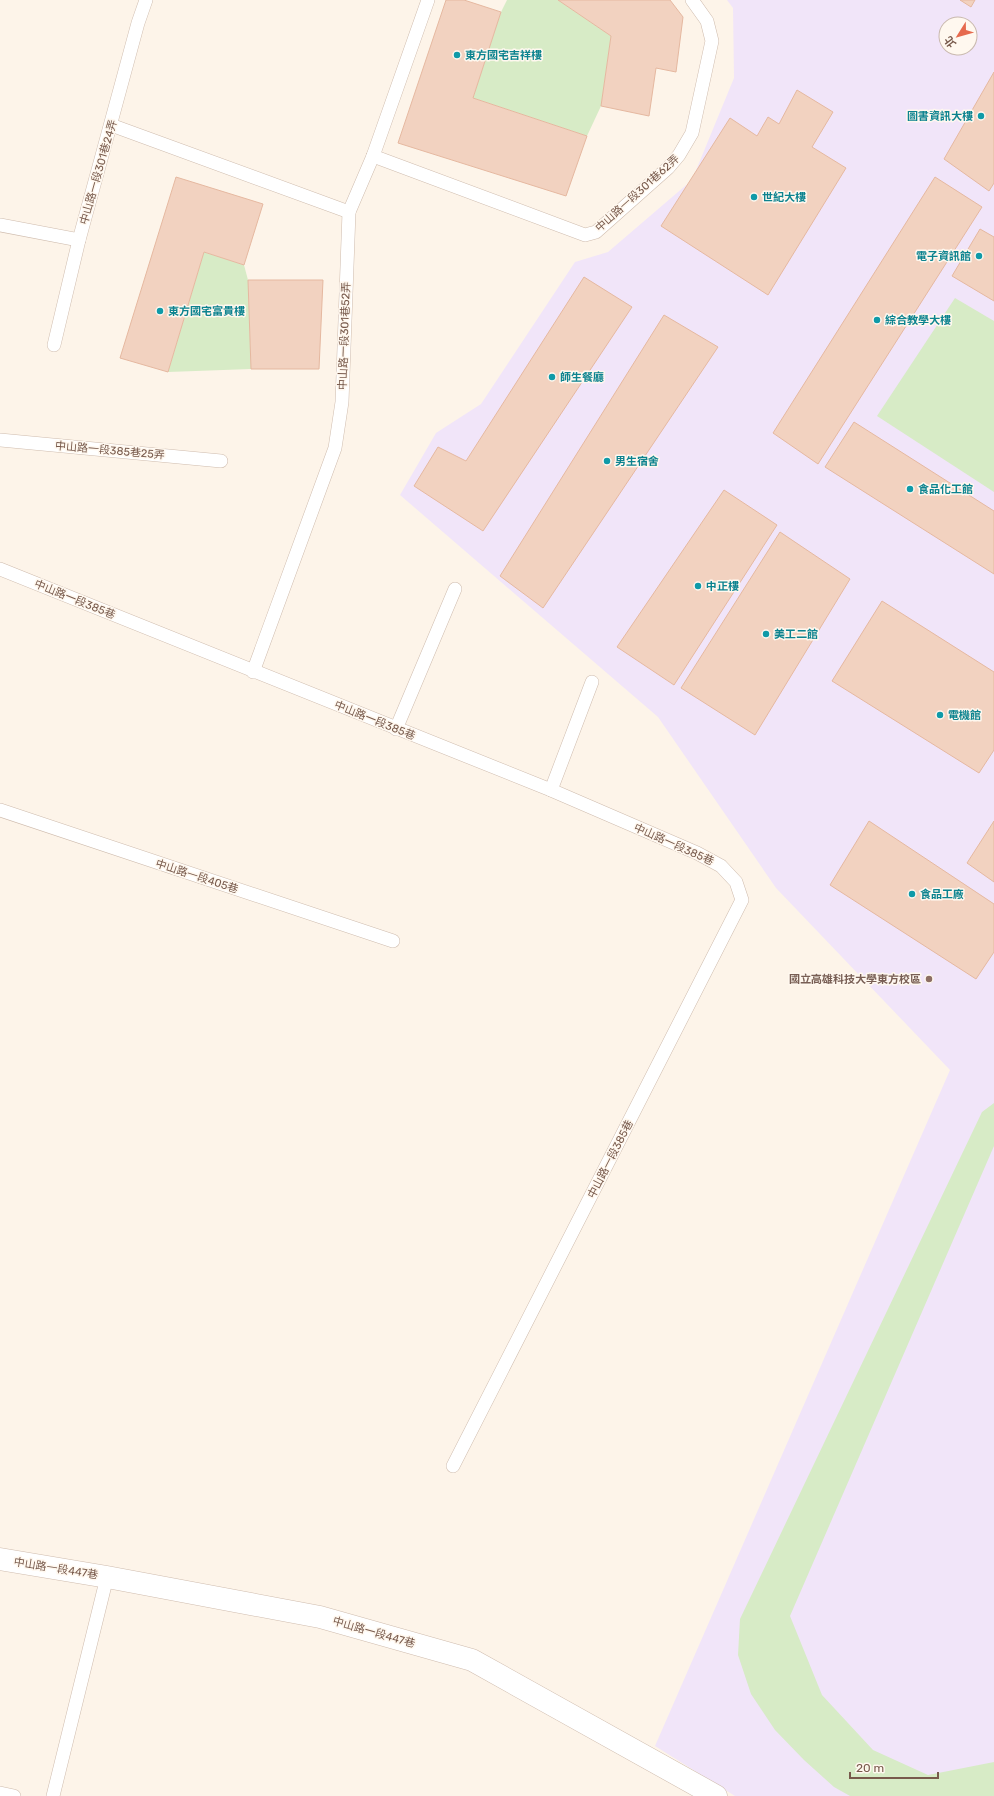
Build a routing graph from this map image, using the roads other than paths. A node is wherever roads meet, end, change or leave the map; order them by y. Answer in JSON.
{"nodes":[{"id":1,"x":146,"y":0,"type":"edge"},
{"id":2,"x":428,"y":0,"type":"edge"},
{"id":3,"x":692,"y":0,"type":"edge"},
{"id":4,"x":111,"y":125,"type":"junction"},
{"id":5,"x":372,"y":156,"type":"junction"},
{"id":6,"x":349,"y":212,"type":"junction"},
{"id":7,"x":0,"y":225,"type":"edge"},
{"id":8,"x":79,"y":240,"type":"junction"},
{"id":9,"x":54,"y":345,"type":"dead end"},
{"id":10,"x":0,"y":440,"type":"edge"},
{"id":11,"x":220,"y":461,"type":"dead end"},
{"id":12,"x":0,"y":569,"type":"edge"},
{"id":13,"x":455,"y":589,"type":"dead end"},
{"id":14,"x":253,"y":672,"type":"junction"},
{"id":15,"x":592,"y":682,"type":"dead end"},
{"id":16,"x":396,"y":729,"type":"junction"},
{"id":17,"x":551,"y":790,"type":"junction"},
{"id":18,"x":0,"y":810,"type":"edge"},
{"id":19,"x":393,"y":941,"type":"dead end"},
{"id":20,"x":453,"y":1466,"type":"dead end"},
{"id":21,"x":0,"y":1559,"type":"edge"},
{"id":22,"x":107,"y":1577,"type":"junction"},
{"id":23,"x":0,"y":1793,"type":"edge"},
{"id":24,"x":14,"y":1796,"type":"edge"},
{"id":25,"x":53,"y":1796,"type":"edge"},
{"id":26,"x":716,"y":1796,"type":"edge"}],
"edges":[{"from":1,"to":4,"type":"lane","name":"中山路一段301巷24弄"},
{"from":2,"to":5,"type":"lane","name":"中山路一段301巷52弄"},
{"from":3,"to":5,"type":"lane","name":"中山路一段301巷62弄"},
{"from":4,"to":6,"type":"lane"},
{"from":4,"to":8,"type":"lane","name":"中山路一段301巷24弄"},
{"from":5,"to":6,"type":"lane","name":"中山路一段301巷52弄"},
{"from":6,"to":14,"type":"lane","name":"中山路一段301巷52弄"},
{"from":7,"to":8,"type":"lane"},
{"from":8,"to":9,"type":"lane","name":"中山路一段301巷24弄"},
{"from":10,"to":11,"type":"lane","name":"中山路一段385巷25弄"},
{"from":12,"to":14,"type":"lane","name":"中山路一段385巷"},
{"from":13,"to":16,"type":"lane"},
{"from":14,"to":16,"type":"lane","name":"中山路一段385巷"},
{"from":15,"to":17,"type":"lane"},
{"from":16,"to":17,"type":"lane","name":"中山路一段385巷"},
{"from":17,"to":20,"type":"lane","name":"中山路一段385巷"},
{"from":18,"to":19,"type":"lane","name":"中山路一段405巷"},
{"from":21,"to":22,"type":"street","name":"中山路一段447巷"},
{"from":22,"to":25,"type":"lane"},
{"from":22,"to":26,"type":"street","name":"中山路一段447巷"},
{"from":23,"to":24,"type":"lane"}]}
